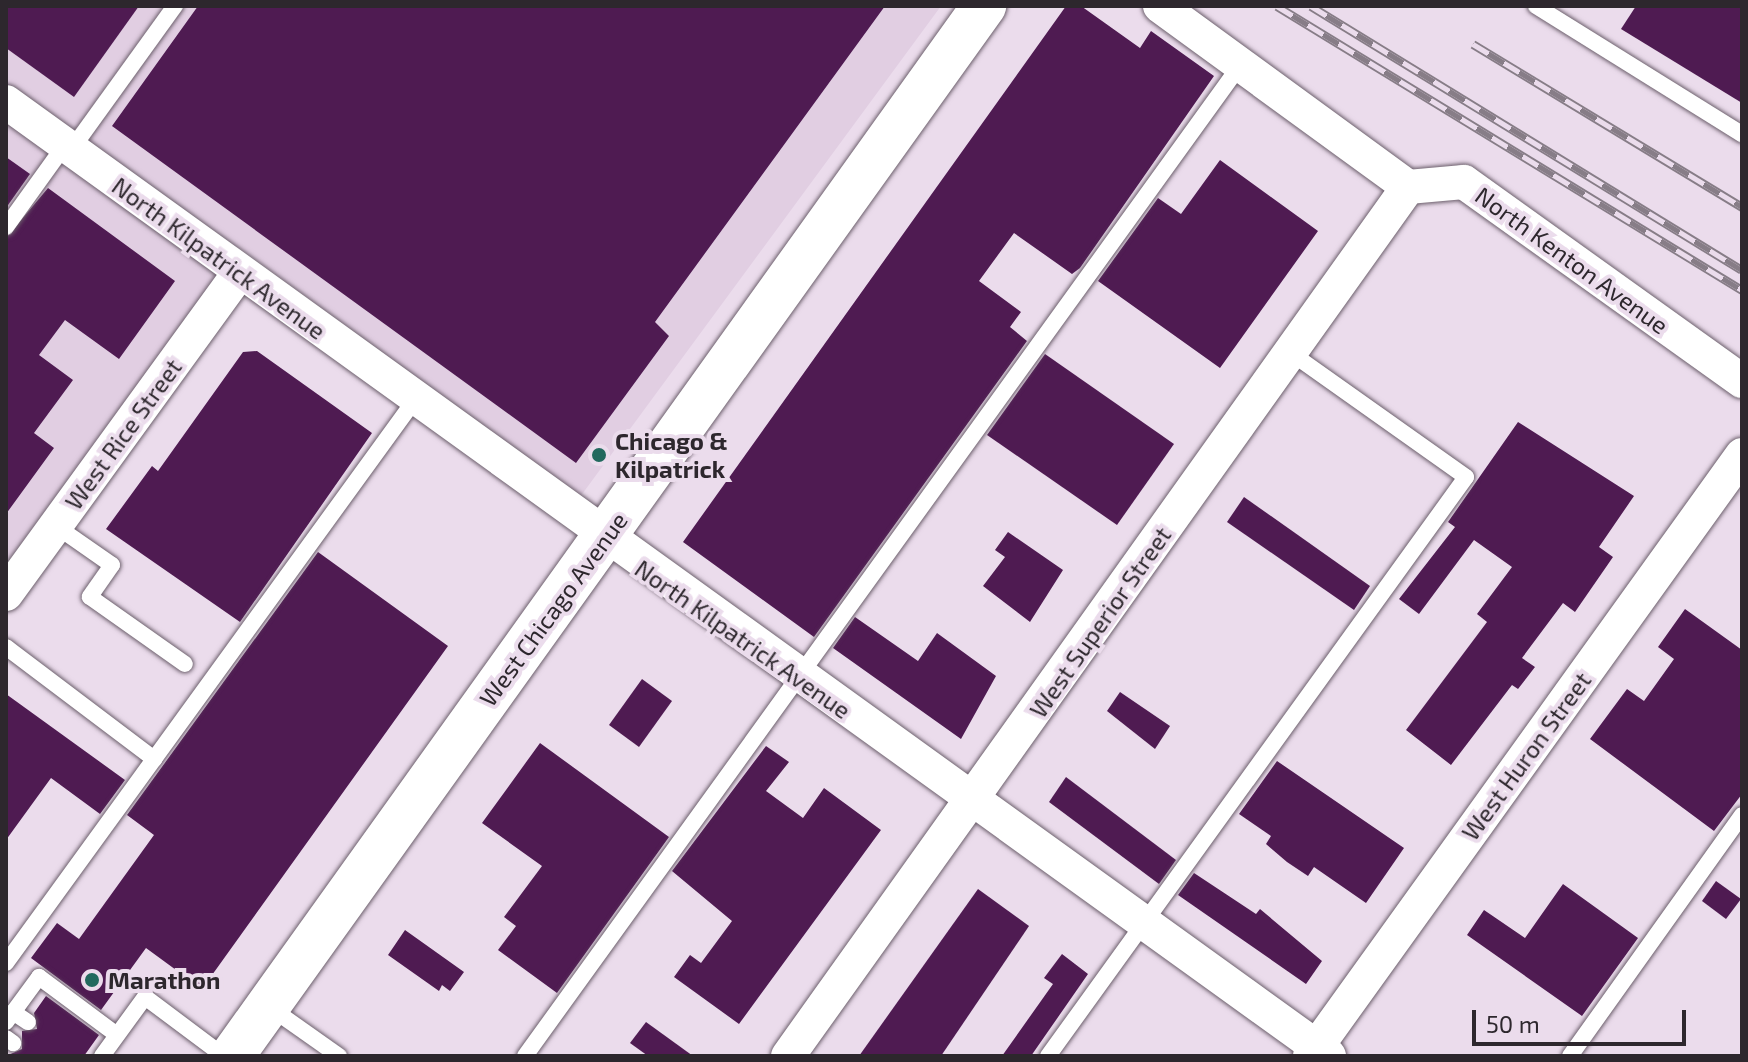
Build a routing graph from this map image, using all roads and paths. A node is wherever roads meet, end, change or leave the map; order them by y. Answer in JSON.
{"nodes":[{"id":1,"x":175,"y":6,"type":"edge"},
{"id":2,"x":1160,"y":6,"type":"edge"},
{"id":3,"x":1536,"y":6,"type":"edge"},
{"id":4,"x":977,"y":9,"type":"edge"},
{"id":5,"x":1241,"y":64,"type":"junction"},
{"id":6,"x":6,"y":102,"type":"edge"},
{"id":7,"x":1742,"y":134,"type":"edge"},
{"id":8,"x":68,"y":148,"type":"junction"},
{"id":9,"x":1408,"y":187,"type":"junction"},
{"id":10,"x":6,"y":227,"type":"edge"},
{"id":11,"x":239,"y":273,"type":"junction"},
{"id":12,"x":1291,"y":353,"type":"junction"},
{"id":13,"x":1742,"y":381,"type":"edge"},
{"id":14,"x":414,"y":401,"type":"junction"},
{"id":15,"x":1742,"y":455,"type":"edge"},
{"id":16,"x":56,"y":526,"type":"junction"},
{"id":17,"x":603,"y":539,"type":"junction"},
{"id":18,"x":6,"y":594,"type":"edge"},
{"id":19,"x":6,"y":647,"type":"edge"},
{"id":20,"x":185,"y":664,"type":"dead end"},
{"id":21,"x":798,"y":678,"type":"junction"},
{"id":22,"x":154,"y":759,"type":"junction"},
{"id":23,"x":972,"y":802,"type":"junction"},
{"id":24,"x":1742,"y":815,"type":"edge"},
{"id":25,"x":1143,"y":924,"type":"junction"},
{"id":26,"x":6,"y":963,"type":"edge"},
{"id":27,"x":268,"y":1006,"type":"junction"},
{"id":28,"x":10,"y":1017,"type":"edge"},
{"id":29,"x":28,"y":1022,"type":"dead end"},
{"id":30,"x":117,"y":1035,"type":"junction"},
{"id":31,"x":1319,"y":1053,"type":"edge"},
{"id":32,"x":103,"y":1055,"type":"edge"},
{"id":33,"x":224,"y":1056,"type":"edge"},
{"id":34,"x":232,"y":1056,"type":"edge"},
{"id":35,"x":339,"y":1056,"type":"edge"},
{"id":36,"x":525,"y":1056,"type":"edge"},
{"id":37,"x":788,"y":1056,"type":"edge"},
{"id":38,"x":1048,"y":1056,"type":"edge"},
{"id":39,"x":1570,"y":1056,"type":"edge"}],
"edges":[{"from":1,"to":8,"type":"lane"},
{"from":2,"to":5,"type":"street"},
{"from":3,"to":7,"type":"lane"},
{"from":4,"to":17,"type":"main road","name":"West Chicago Avenue"},
{"from":5,"to":9,"type":"street"},
{"from":5,"to":21,"type":"lane"},
{"from":6,"to":8,"type":"street","name":"North Kilpatrick Avenue"},
{"from":8,"to":10,"type":"lane"},
{"from":8,"to":11,"type":"street","name":"North Kilpatrick Avenue"},
{"from":9,"to":12,"type":"street","name":"West Superior Street"},
{"from":9,"to":13,"type":"street","name":"North Kenton Avenue"},
{"from":11,"to":14,"type":"street","name":"North Kilpatrick Avenue"},
{"from":11,"to":16,"type":"street","name":"West Rice Street"},
{"from":12,"to":23,"type":"street","name":"West Superior Street"},
{"from":12,"to":25,"type":"lane"},
{"from":14,"to":17,"type":"street","name":"North Kilpatrick Avenue"},
{"from":14,"to":22,"type":"lane"},
{"from":15,"to":31,"type":"street","name":"West Huron Street"},
{"from":16,"to":18,"type":"street","name":"West Rice Street"},
{"from":16,"to":20,"type":"lane"},
{"from":17,"to":21,"type":"street","name":"North Kilpatrick Avenue"},
{"from":17,"to":27,"type":"main road","name":"West Chicago Avenue"},
{"from":19,"to":22,"type":"lane"},
{"from":21,"to":23,"type":"street","name":"North Kilpatrick Avenue"},
{"from":21,"to":36,"type":"lane"},
{"from":22,"to":26,"type":"lane"},
{"from":23,"to":25,"type":"street","name":"North Kilpatrick Avenue"},
{"from":23,"to":37,"type":"street","name":"West Superior Street"},
{"from":24,"to":39,"type":"lane"},
{"from":25,"to":31,"type":"street","name":"North Kilpatrick Avenue"},
{"from":25,"to":38,"type":"lane"},
{"from":27,"to":34,"type":"main road","name":"West Chicago Avenue"},
{"from":27,"to":35,"type":"lane"},
{"from":28,"to":29,"type":"lane"},
{"from":28,"to":30,"type":"lane"},
{"from":30,"to":32,"type":"lane"},
{"from":30,"to":33,"type":"lane"}]}
